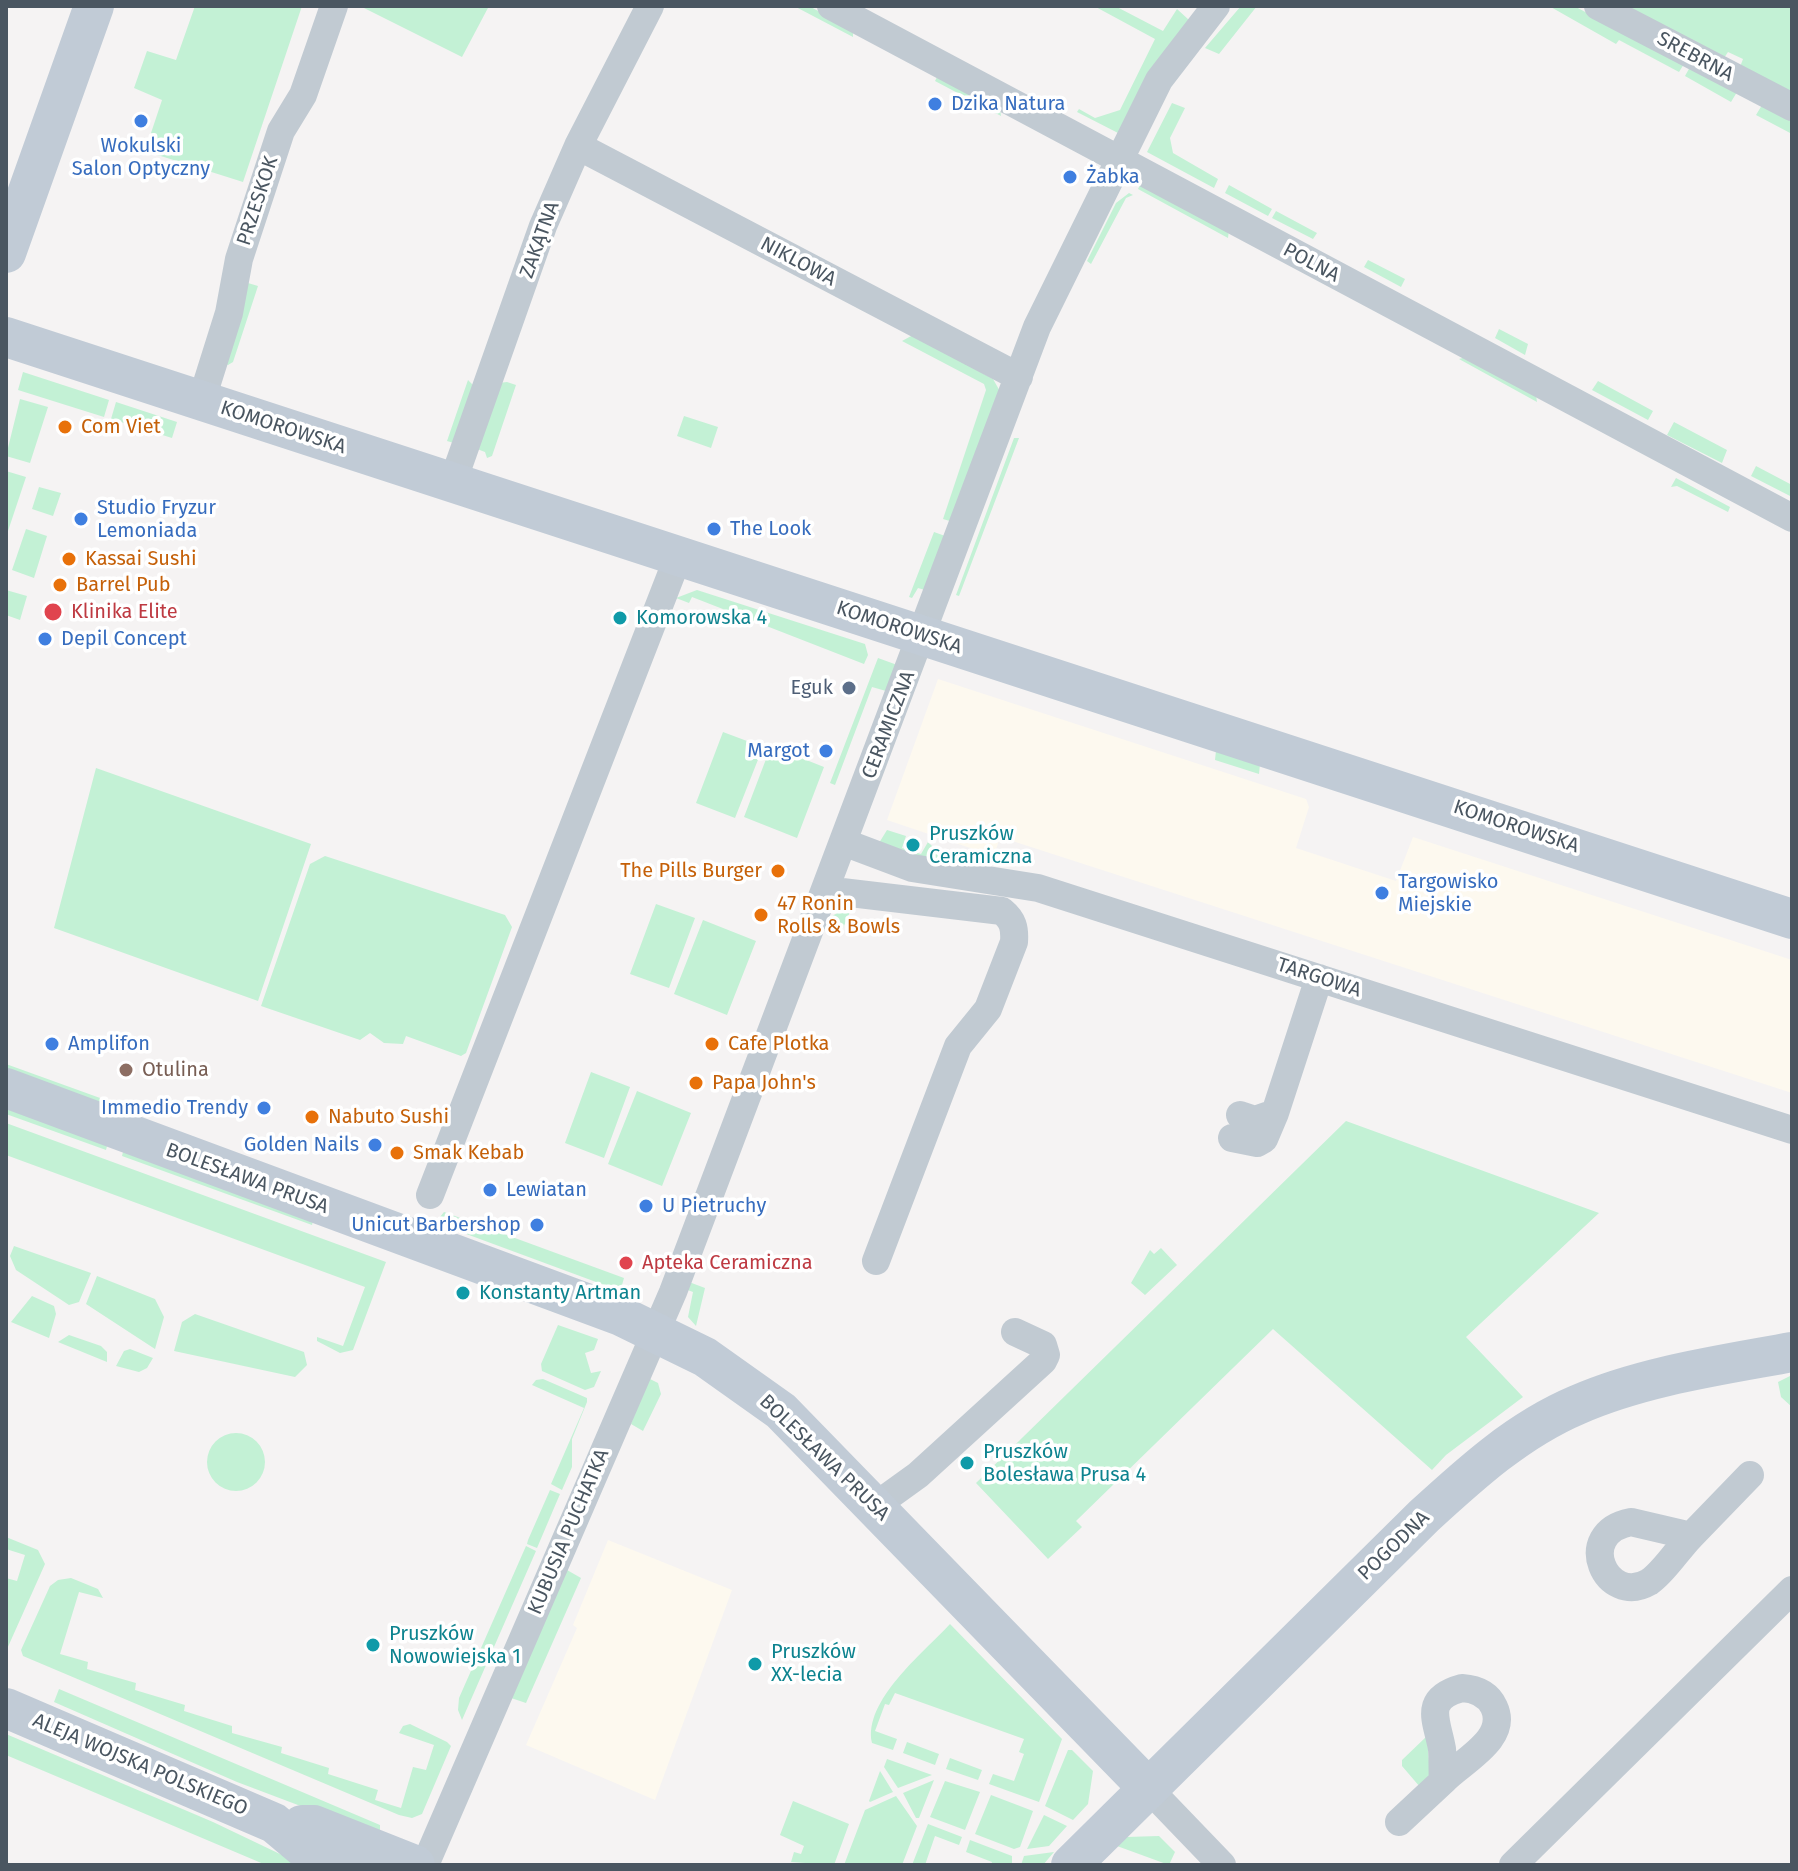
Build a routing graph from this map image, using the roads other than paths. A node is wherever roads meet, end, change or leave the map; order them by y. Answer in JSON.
{"nodes":[{"id":1,"x":94,"y":6,"type":"edge"},
{"id":2,"x":334,"y":6,"type":"edge"},
{"id":3,"x":650,"y":6,"type":"edge"},
{"id":4,"x":1216,"y":6,"type":"edge"},
{"id":5,"x":1598,"y":6,"type":"edge"},
{"id":6,"x":843,"y":9,"type":"edge"},
{"id":7,"x":1792,"y":107,"type":"edge"},
{"id":8,"x":578,"y":146,"type":"junction"},
{"id":9,"x":1119,"y":161,"type":"junction"},
{"id":10,"x":6,"y":253,"type":"edge"},
{"id":11,"x":6,"y":337,"type":"edge"},
{"id":12,"x":1019,"y":377,"type":"junction"},
{"id":13,"x":201,"y":402,"type":"junction"},
{"id":14,"x":452,"y":484,"type":"junction"},
{"id":15,"x":1792,"y":518,"type":"edge"},
{"id":16,"x":678,"y":557,"type":"junction"},
{"id":17,"x":922,"y":636,"type":"junction"},
{"id":18,"x":843,"y":842,"type":"junction"},
{"id":19,"x":825,"y":890,"type":"junction"},
{"id":20,"x":1792,"y":919,"type":"edge"},
{"id":21,"x":1319,"y":978,"type":"junction"},
{"id":22,"x":6,"y":1088,"type":"edge"},
{"id":23,"x":1236,"y":1127,"type":"dead end"},
{"id":24,"x":1792,"y":1130,"type":"edge"},
{"id":25,"x":430,"y":1195,"type":"dead end"},
{"id":26,"x":876,"y":1261,"type":"dead end"},
{"id":27,"x":656,"y":1331,"type":"junction"},
{"id":28,"x":1015,"y":1332,"type":"dead end"},
{"id":29,"x":1792,"y":1352,"type":"edge"},
{"id":30,"x":1750,"y":1475,"type":"dead end"},
{"id":31,"x":875,"y":1506,"type":"junction"},
{"id":32,"x":1691,"y":1536,"type":"dead end"},
{"id":33,"x":1792,"y":1590,"type":"edge"},
{"id":34,"x":6,"y":1708,"type":"edge"},
{"id":35,"x":1443,"y":1781,"type":"dead end"},
{"id":36,"x":1147,"y":1787,"type":"junction"},
{"id":37,"x":1399,"y":1822,"type":"dead end"},
{"id":38,"x":274,"y":1823,"type":"junction"},
{"id":39,"x":340,"y":1865,"type":"edge"},
{"id":40,"x":415,"y":1865,"type":"edge"},
{"id":41,"x":425,"y":1865,"type":"edge"},
{"id":42,"x":1071,"y":1865,"type":"edge"},
{"id":43,"x":1222,"y":1865,"type":"edge"},
{"id":44,"x":1513,"y":1865,"type":"edge"}],
"edges":[{"from":1,"to":10,"type":"street"},
{"from":2,"to":13,"type":"street","name":"PRZESKOK"},
{"from":3,"to":8,"type":"street","name":"ZAKĄTNA"},
{"from":4,"to":9,"type":"street","name":"CERAMICZNA"},
{"from":5,"to":7,"type":"street","name":"SREBRNA"},
{"from":6,"to":9,"type":"street","name":"POLNA"},
{"from":8,"to":12,"type":"street","name":"NIKLOWA"},
{"from":8,"to":14,"type":"street","name":"ZAKĄTNA"},
{"from":9,"to":12,"type":"street","name":"CERAMICZNA"},
{"from":9,"to":15,"type":"street","name":"POLNA"},
{"from":11,"to":13,"type":"street","name":"KOMOROWSKA"},
{"from":12,"to":17,"type":"street","name":"CERAMICZNA"},
{"from":13,"to":14,"type":"street","name":"KOMOROWSKA"},
{"from":14,"to":16,"type":"street","name":"KOMOROWSKA"},
{"from":16,"to":17,"type":"street","name":"KOMOROWSKA"},
{"from":16,"to":25,"type":"street"},
{"from":17,"to":18,"type":"street","name":"CERAMICZNA"},
{"from":17,"to":20,"type":"street","name":"KOMOROWSKA"},
{"from":18,"to":19,"type":"street","name":"CERAMICZNA"},
{"from":18,"to":21,"type":"street","name":"TARGOWA"},
{"from":19,"to":26,"type":"street"},
{"from":19,"to":27,"type":"street","name":"CERAMICZNA"},
{"from":21,"to":23,"type":"street"},
{"from":21,"to":24,"type":"street","name":"TARGOWA"},
{"from":22,"to":27,"type":"street","name":"BOLESŁAWA PRUSA"},
{"from":27,"to":31,"type":"street","name":"BOLESŁAWA PRUSA"},
{"from":27,"to":41,"type":"street","name":"KUBUSIA PUCHATKA"},
{"from":28,"to":31,"type":"street"},
{"from":29,"to":36,"type":"street","name":"POGODNA"},
{"from":30,"to":32,"type":"street"},
{"from":31,"to":36,"type":"street","name":"BOLESŁAWA PRUSA"},
{"from":33,"to":44,"type":"street"},
{"from":34,"to":38,"type":"street","name":"ALEJA WOJSKA POLSKIEGO"},
{"from":35,"to":37,"type":"street"},
{"from":36,"to":42,"type":"street","name":"POGODNA"},
{"from":36,"to":43,"type":"street","name":"BOLESŁAWA PRUSA"},
{"from":38,"to":39,"type":"street","name":"ALEJA WOJSKA POLSKIEGO"},
{"from":38,"to":40,"type":"street","name":"ALEJA WOJSKA POLSKIEGO"}]}
